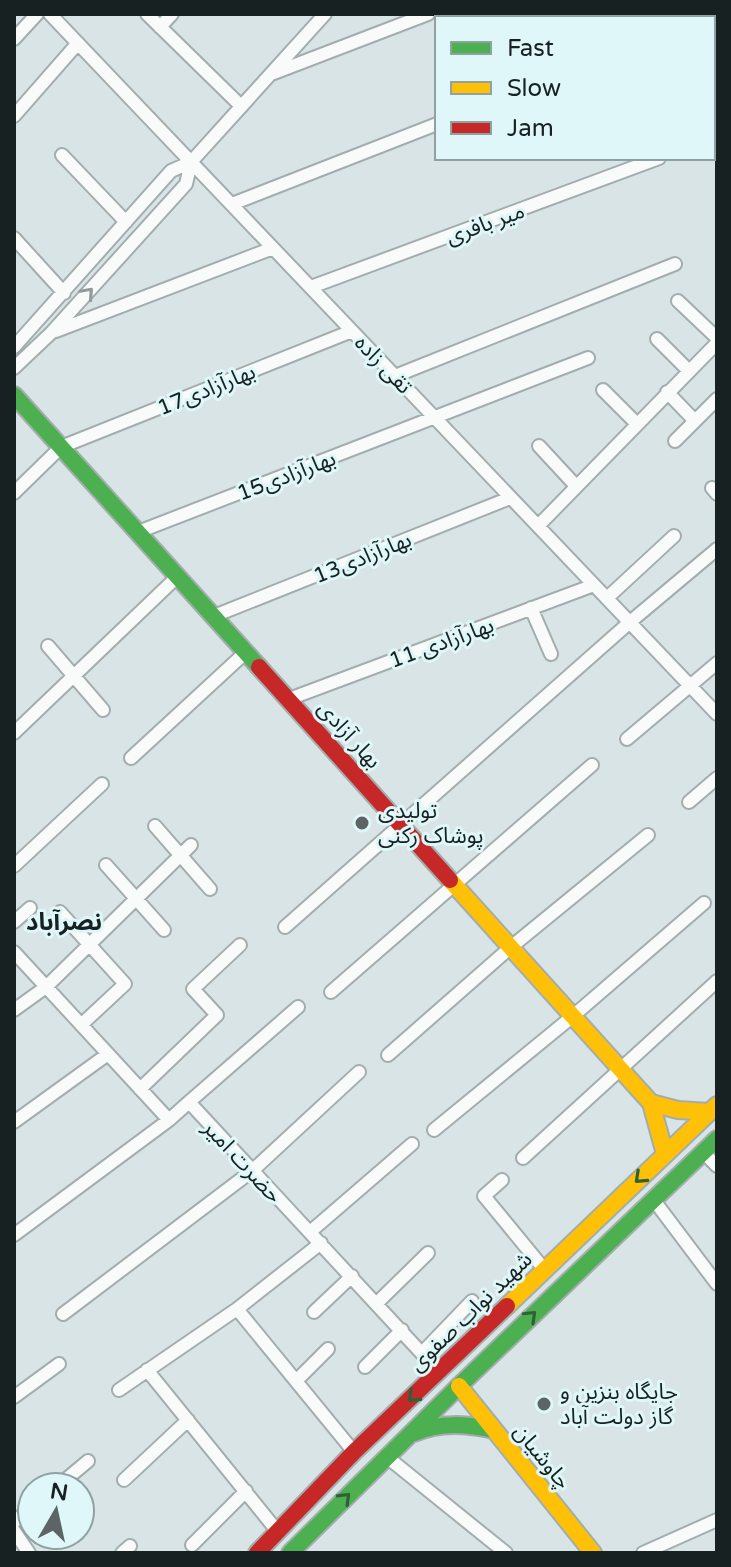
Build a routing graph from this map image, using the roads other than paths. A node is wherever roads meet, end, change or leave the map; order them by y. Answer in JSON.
{"nodes":[{"id":1,"x":37,"y":14,"type":"edge"},
{"id":2,"x":50,"y":14,"type":"edge"},
{"id":3,"x":147,"y":14,"type":"edge"},
{"id":4,"x":172,"y":14,"type":"edge"},
{"id":5,"x":325,"y":14,"type":"edge"},
{"id":6,"x":428,"y":14,"type":"edge"},
{"id":7,"x":160,"y":27,"type":"junction"},
{"id":8,"x":14,"y":39,"type":"edge"},
{"id":9,"x":78,"y":43,"type":"junction"},
{"id":10,"x":271,"y":74,"type":"junction"},
{"id":11,"x":241,"y":106,"type":"junction"},
{"id":12,"x":14,"y":116,"type":"edge"},
{"id":13,"x":435,"y":125,"type":"edge"},
{"id":14,"x":62,"y":155,"type":"dead end"},
{"id":15,"x":654,"y":160,"type":"edge"},
{"id":16,"x":191,"y":162,"type":"junction"},
{"id":17,"x":232,"y":204,"type":"junction"},
{"id":18,"x":126,"y":222,"type":"junction"},
{"id":19,"x":14,"y":238,"type":"edge"},
{"id":20,"x":273,"y":248,"type":"junction"},
{"id":21,"x":675,"y":264,"type":"dead end"},
{"id":22,"x":311,"y":287,"type":"junction"},
{"id":23,"x":64,"y":293,"type":"junction"},
{"id":24,"x":678,"y":301,"type":"dead end"},
{"id":25,"x":352,"y":331,"type":"junction"},
{"id":26,"x":51,"y":333,"type":"junction"},
{"id":27,"x":657,"y":339,"type":"dead end"},
{"id":28,"x":717,"y":340,"type":"edge"},
{"id":29,"x":14,"y":347,"type":"edge"},
{"id":30,"x":588,"y":358,"type":"dead end"},
{"id":31,"x":14,"y":368,"type":"edge"},
{"id":32,"x":688,"y":370,"type":"junction"},
{"id":33,"x":395,"y":376,"type":"junction"},
{"id":34,"x":603,"y":390,"type":"dead end"},
{"id":35,"x":667,"y":392,"type":"junction"},
{"id":36,"x":14,"y":395,"type":"edge"},
{"id":37,"x":717,"y":399,"type":"edge"},
{"id":38,"x":434,"y":417,"type":"junction"},
{"id":39,"x":695,"y":421,"type":"junction"},
{"id":40,"x":636,"y":423,"type":"junction"},
{"id":41,"x":675,"y":441,"type":"dead end"},
{"id":42,"x":539,"y":446,"type":"dead end"},
{"id":43,"x":61,"y":447,"type":"junction"},
{"id":44,"x":576,"y":486,"type":"junction"},
{"id":45,"x":14,"y":493,"type":"edge"},
{"id":46,"x":510,"y":498,"type":"junction"},
{"id":47,"x":538,"y":526,"type":"junction"},
{"id":48,"x":138,"y":532,"type":"junction"},
{"id":49,"x":674,"y":536,"type":"dead end"},
{"id":50,"x":717,"y":549,"type":"edge"},
{"id":51,"x":178,"y":576,"type":"junction"},
{"id":52,"x":594,"y":585,"type":"junction"},
{"id":53,"x":607,"y":598,"type":"junction"},
{"id":54,"x":531,"y":608,"type":"junction"},
{"id":55,"x":214,"y":616,"type":"junction"},
{"id":56,"x":630,"y":622,"type":"junction"},
{"id":57,"x":48,"y":646,"type":"dead end"},
{"id":58,"x":246,"y":652,"type":"junction"},
{"id":59,"x":551,"y":654,"type":"dead end"},
{"id":60,"x":717,"y":663,"type":"edge"},
{"id":61,"x":73,"y":676,"type":"junction"},
{"id":62,"x":689,"y":685,"type":"junction"},
{"id":63,"x":289,"y":699,"type":"junction"},
{"id":64,"x":103,"y":710,"type":"dead end"},
{"id":65,"x":717,"y":714,"type":"edge"},
{"id":66,"x":17,"y":725,"type":"edge"},
{"id":67,"x":627,"y":739,"type":"dead end"},
{"id":68,"x":131,"y":758,"type":"dead end"},
{"id":69,"x":592,"y":765,"type":"dead end"},
{"id":70,"x":717,"y":778,"type":"edge"},
{"id":71,"x":102,"y":784,"type":"dead end"},
{"id":72,"x":689,"y":802,"type":"dead end"},
{"id":73,"x":401,"y":824,"type":"junction"},
{"id":74,"x":155,"y":826,"type":"dead end"},
{"id":75,"x":648,"y":835,"type":"dead end"},
{"id":76,"x":191,"y":845,"type":"dead end"},
{"id":77,"x":181,"y":855,"type":"junction"},
{"id":78,"x":106,"y":865,"type":"dead end"},
{"id":79,"x":14,"y":866,"type":"edge"},
{"id":80,"x":454,"y":884,"type":"junction"},
{"id":81,"x":210,"y":889,"type":"dead end"},
{"id":82,"x":136,"y":899,"type":"junction"},
{"id":83,"x":704,"y":903,"type":"dead end"},
{"id":84,"x":30,"y":908,"type":"dead end"},
{"id":85,"x":60,"y":912,"type":"dead end"},
{"id":86,"x":14,"y":922,"type":"edge"},
{"id":87,"x":285,"y":927,"type":"dead end"},
{"id":88,"x":164,"y":930,"type":"dead end"},
{"id":89,"x":89,"y":945,"type":"junction"},
{"id":90,"x":240,"y":945,"type":"dead end"},
{"id":91,"x":511,"y":947,"type":"junction"},
{"id":92,"x":14,"y":952,"type":"edge"},
{"id":93,"x":717,"y":981,"type":"edge"},
{"id":94,"x":46,"y":987,"type":"junction"},
{"id":95,"x":331,"y":992,"type":"dead end"},
{"id":96,"x":298,"y":1007,"type":"dead end"},
{"id":97,"x":14,"y":1010,"type":"edge"},
{"id":98,"x":573,"y":1016,"type":"junction"},
{"id":99,"x":81,"y":1025,"type":"junction"},
{"id":100,"x":108,"y":1054,"type":"junction"},
{"id":101,"x":388,"y":1055,"type":"dead end"},
{"id":102,"x":621,"y":1070,"type":"junction"},
{"id":103,"x":359,"y":1072,"type":"dead end"},
{"id":104,"x":140,"y":1089,"type":"junction"},
{"id":105,"x":189,"y":1102,"type":"junction"},
{"id":106,"x":651,"y":1103,"type":"junction"},
{"id":107,"x":713,"y":1108,"type":"edge"},
{"id":108,"x":169,"y":1120,"type":"junction"},
{"id":109,"x":14,"y":1122,"type":"edge"},
{"id":110,"x":434,"y":1130,"type":"dead end"},
{"id":111,"x":717,"y":1139,"type":"edge"},
{"id":112,"x":412,"y":1144,"type":"dead end"},
{"id":113,"x":703,"y":1152,"type":"junction"},
{"id":114,"x":665,"y":1154,"type":"junction"},
{"id":115,"x":523,"y":1158,"type":"dead end"},
{"id":116,"x":717,"y":1166,"type":"edge"},
{"id":117,"x":252,"y":1171,"type":"junction"},
{"id":118,"x":502,"y":1180,"type":"dead end"},
{"id":119,"x":653,"y":1199,"type":"junction"},
{"id":120,"x":310,"y":1232,"type":"junction"},
{"id":121,"x":14,"y":1235,"type":"edge"},
{"id":122,"x":321,"y":1243,"type":"junction"},
{"id":123,"x":428,"y":1253,"type":"dead end"},
{"id":124,"x":544,"y":1269,"type":"junction"},
{"id":125,"x":352,"y":1276,"type":"junction"},
{"id":126,"x":717,"y":1284,"type":"edge"},
{"id":127,"x":472,"y":1301,"type":"dead end"},
{"id":128,"x":377,"y":1303,"type":"junction"},
{"id":129,"x":237,"y":1309,"type":"junction"},
{"id":130,"x":314,"y":1312,"type":"dead end"},
{"id":131,"x":63,"y":1314,"type":"dead end"},
{"id":132,"x":402,"y":1330,"type":"junction"},
{"id":133,"x":328,"y":1349,"type":"dead end"},
{"id":134,"x":422,"y":1353,"type":"junction"},
{"id":135,"x":59,"y":1364,"type":"dead end"},
{"id":136,"x":365,"y":1367,"type":"dead end"},
{"id":137,"x":147,"y":1370,"type":"junction"},
{"id":138,"x":439,"y":1372,"type":"junction"},
{"id":139,"x":296,"y":1381,"type":"junction"},
{"id":140,"x":459,"y":1386,"type":"junction"},
{"id":141,"x":119,"y":1390,"type":"dead end"},
{"id":142,"x":14,"y":1397,"type":"edge"},
{"id":143,"x":188,"y":1420,"type":"junction"},
{"id":144,"x":494,"y":1430,"type":"junction"},
{"id":145,"x":407,"y":1437,"type":"junction"},
{"id":146,"x":354,"y":1452,"type":"junction"},
{"id":147,"x":387,"y":1457,"type":"junction"},
{"id":148,"x":88,"y":1461,"type":"dead end"},
{"id":149,"x":76,"y":1471,"type":"edge"},
{"id":150,"x":124,"y":1480,"type":"dead end"},
{"id":151,"x":246,"y":1491,"type":"junction"},
{"id":152,"x":717,"y":1520,"type":"edge"},
{"id":153,"x":14,"y":1531,"type":"edge"},
{"id":154,"x":278,"y":1532,"type":"junction"},
{"id":155,"x":192,"y":1545,"type":"dead end"},
{"id":156,"x":29,"y":1553,"type":"edge"},
{"id":157,"x":257,"y":1553,"type":"edge"},
{"id":158,"x":290,"y":1553,"type":"edge"},
{"id":159,"x":506,"y":1553,"type":"edge"},
{"id":160,"x":593,"y":1553,"type":"edge"},
{"id":161,"x":643,"y":1553,"type":"edge"}],
"edges":[{"from":1,"to":8,"type":"street"},
{"from":2,"to":9,"type":"street","name":"تقی زاده"},
{"from":3,"to":7,"type":"street"},
{"from":4,"to":7,"type":"street"},
{"from":5,"to":10,"type":"street"},
{"from":6,"to":10,"type":"street"},
{"from":7,"to":11,"type":"street"},
{"from":9,"to":12,"type":"street"},
{"from":9,"to":16,"type":"street","name":"تقی زاده"},
{"from":10,"to":11,"type":"street"},
{"from":11,"to":16,"type":"street"},
{"from":13,"to":17,"type":"street"},
{"from":14,"to":18,"type":"street"},
{"from":15,"to":22,"type":"street","name":"میر بافری"},
{"from":16,"to":17,"type":"street","name":"تقی زاده"},
{"from":16,"to":18,"type":"street"},
{"from":26,"to":16,"type":"street","one_way":true},
{"from":17,"to":20,"type":"street","name":"تقی زاده"},
{"from":18,"to":23,"type":"street"},
{"from":19,"to":23,"type":"street"},
{"from":20,"to":22,"type":"street","name":"تقی زاده"},
{"from":20,"to":26,"type":"street"},
{"from":21,"to":33,"type":"street"},
{"from":22,"to":25,"type":"street","name":"تقی زاده"},
{"from":23,"to":29,"type":"street"},
{"from":24,"to":28,"type":"street"},
{"from":25,"to":33,"type":"street","name":"تقی زاده"},
{"from":25,"to":43,"type":"street","name":"بهارآزادی17"},
{"from":26,"to":31,"type":"street"},
{"from":27,"to":32,"type":"street"},
{"from":28,"to":32,"type":"street"},
{"from":30,"to":38,"type":"street","name":"بهارآزادی15"},
{"from":32,"to":35,"type":"street"},
{"from":33,"to":38,"type":"street","name":"تقی زاده"},
{"from":34,"to":40,"type":"street"},
{"from":35,"to":39,"type":"street"},
{"from":35,"to":40,"type":"street"},
{"from":36,"to":43,"type":"main road","name":"بهار آزادی"},
{"from":37,"to":39,"type":"street"},
{"from":38,"to":46,"type":"street","name":"تقی زاده"},
{"from":38,"to":48,"type":"street","name":"بهارآزادی15"},
{"from":39,"to":41,"type":"street"},
{"from":40,"to":44,"type":"street"},
{"from":42,"to":44,"type":"street"},
{"from":43,"to":45,"type":"street"},
{"from":43,"to":48,"type":"main road","name":"بهار آزادی"},
{"from":44,"to":47,"type":"street"},
{"from":46,"to":47,"type":"street","name":"تقی زاده"},
{"from":46,"to":55,"type":"street","name":"بهارآزادی13"},
{"from":47,"to":52,"type":"street","name":"تقی زاده"},
{"from":48,"to":51,"type":"main road","name":"بهار آزادی"},
{"from":49,"to":53,"type":"street"},
{"from":50,"to":56,"type":"street"},
{"from":51,"to":55,"type":"main road","name":"بهار آزادی"},
{"from":51,"to":61,"type":"street"},
{"from":52,"to":53,"type":"street","name":"تقی زاده"},
{"from":52,"to":54,"type":"street","name":"بهارآزادی 11"},
{"from":53,"to":56,"type":"street","name":"تقی زاده"},
{"from":54,"to":59,"type":"street"},
{"from":54,"to":63,"type":"street","name":"بهارآزادی 11"},
{"from":55,"to":58,"type":"main road","name":"بهار آزادی"},
{"from":56,"to":62,"type":"street","name":"تقی زاده"},
{"from":56,"to":73,"type":"street"},
{"from":57,"to":61,"type":"street"},
{"from":58,"to":63,"type":"main road","name":"بهار آزادی"},
{"from":58,"to":68,"type":"street"},
{"from":60,"to":62,"type":"street"},
{"from":61,"to":64,"type":"street"},
{"from":61,"to":66,"type":"street"},
{"from":62,"to":65,"type":"street","name":"تقی زاده"},
{"from":62,"to":67,"type":"street"},
{"from":63,"to":73,"type":"main road","name":"بهار آزادی"},
{"from":69,"to":80,"type":"street"},
{"from":70,"to":72,"type":"street"},
{"from":71,"to":79,"type":"street"},
{"from":73,"to":80,"type":"main road","name":"بهار آزادی"},
{"from":73,"to":87,"type":"street"},
{"from":74,"to":77,"type":"street"},
{"from":75,"to":91,"type":"street"},
{"from":76,"to":77,"type":"street"},
{"from":77,"to":81,"type":"street"},
{"from":77,"to":82,"type":"street"},
{"from":78,"to":82,"type":"street"},
{"from":80,"to":91,"type":"main road","name":"بهار آزادی"},
{"from":80,"to":95,"type":"street"},
{"from":82,"to":88,"type":"street"},
{"from":82,"to":89,"type":"street"},
{"from":83,"to":98,"type":"street"},
{"from":84,"to":86,"type":"street"},
{"from":85,"to":89,"type":"street"},
{"from":89,"to":94,"type":"street"},
{"from":89,"to":99,"type":"street"},
{"from":90,"to":104,"type":"street"},
{"from":91,"to":98,"type":"main road","name":"بهار آزادی"},
{"from":91,"to":101,"type":"street"},
{"from":92,"to":94,"type":"street","name":"حضرت امیر"},
{"from":93,"to":102,"type":"street"},
{"from":94,"to":97,"type":"street"},
{"from":94,"to":99,"type":"street","name":"حضرت امیر"},
{"from":96,"to":105,"type":"street"},
{"from":98,"to":102,"type":"main road","name":"بهار آزادی"},
{"from":98,"to":110,"type":"street"},
{"from":99,"to":100,"type":"street","name":"حضرت امیر"},
{"from":100,"to":104,"type":"street","name":"حضرت امیر"},
{"from":100,"to":109,"type":"street"},
{"from":102,"to":106,"type":"main road","name":"بهار آزادی"},
{"from":102,"to":115,"type":"street"},
{"from":103,"to":117,"type":"street"},
{"from":104,"to":108,"type":"street","name":"حضرت امیر"},
{"from":105,"to":108,"type":"street","name":"حضرت امیر"},
{"from":105,"to":117,"type":"street","name":"حضرت امیر"},
{"from":106,"to":107,"type":"main road"},
{"from":106,"to":114,"type":"main road","name":"بهار آزادی"},
{"from":107,"to":114,"type":"main road","name":"شهید نواب صفوی"},
{"from":108,"to":121,"type":"street"},
{"from":111,"to":113,"type":"main road","name":"شهید نواب صفوی"},
{"from":112,"to":120,"type":"street"},
{"from":113,"to":116,"type":"street"},
{"from":113,"to":119,"type":"main road","name":"شهید نواب صفوی"},
{"from":114,"to":124,"type":"main road","name":"شهید نواب صفوی","one_way":true},
{"from":117,"to":120,"type":"street","name":"حضرت امیر"},
{"from":117,"to":131,"type":"street"},
{"from":118,"to":124,"type":"street"},
{"from":119,"to":126,"type":"street"},
{"from":140,"to":119,"type":"main road","name":"شهید نواب صفوی","one_way":true},
{"from":120,"to":122,"type":"street","name":"حضرت امیر"},
{"from":122,"to":125,"type":"street","name":"حضرت امیر"},
{"from":122,"to":129,"type":"street"},
{"from":123,"to":128,"type":"street"},
{"from":124,"to":138,"type":"main road","name":"شهید نواب صفوی"},
{"from":125,"to":128,"type":"street","name":"حضرت امیر"},
{"from":125,"to":130,"type":"street"},
{"from":127,"to":134,"type":"street"},
{"from":128,"to":132,"type":"street","name":"حضرت امیر"},
{"from":129,"to":137,"type":"street"},
{"from":129,"to":139,"type":"street"},
{"from":132,"to":134,"type":"street","name":"حضرت امیر"},
{"from":132,"to":136,"type":"street"},
{"from":133,"to":139,"type":"street"},
{"from":134,"to":138,"type":"street","name":"حضرت امیر"},
{"from":135,"to":142,"type":"street"},
{"from":137,"to":141,"type":"street"},
{"from":137,"to":143,"type":"street"},
{"from":138,"to":146,"type":"main road","name":"شهید نواب صفوی","one_way":true},
{"from":139,"to":146,"type":"street"},
{"from":140,"to":144,"type":"main road","name":"چاوشیان"},
{"from":140,"to":145,"type":"main road","name":"شهید نواب صفوی"},
{"from":143,"to":150,"type":"street"},
{"from":143,"to":151,"type":"street"},
{"from":144,"to":145,"type":"main road"},
{"from":144,"to":160,"type":"main road","name":"چاوشیان"},
{"from":145,"to":147,"type":"main road","name":"شهید نواب صفوی"},
{"from":146,"to":154,"type":"main road","name":"شهید نواب صفوی"},
{"from":158,"to":147,"type":"main road","name":"شهید نواب صفوی","one_way":true},
{"from":147,"to":159,"type":"street"},
{"from":148,"to":149,"type":"street"},
{"from":151,"to":154,"type":"street"},
{"from":151,"to":155,"type":"street"},
{"from":152,"to":161,"type":"street"},
{"from":153,"to":156,"type":"street"},
{"from":154,"to":157,"type":"main road","name":"شهید نواب صفوی"}]}
